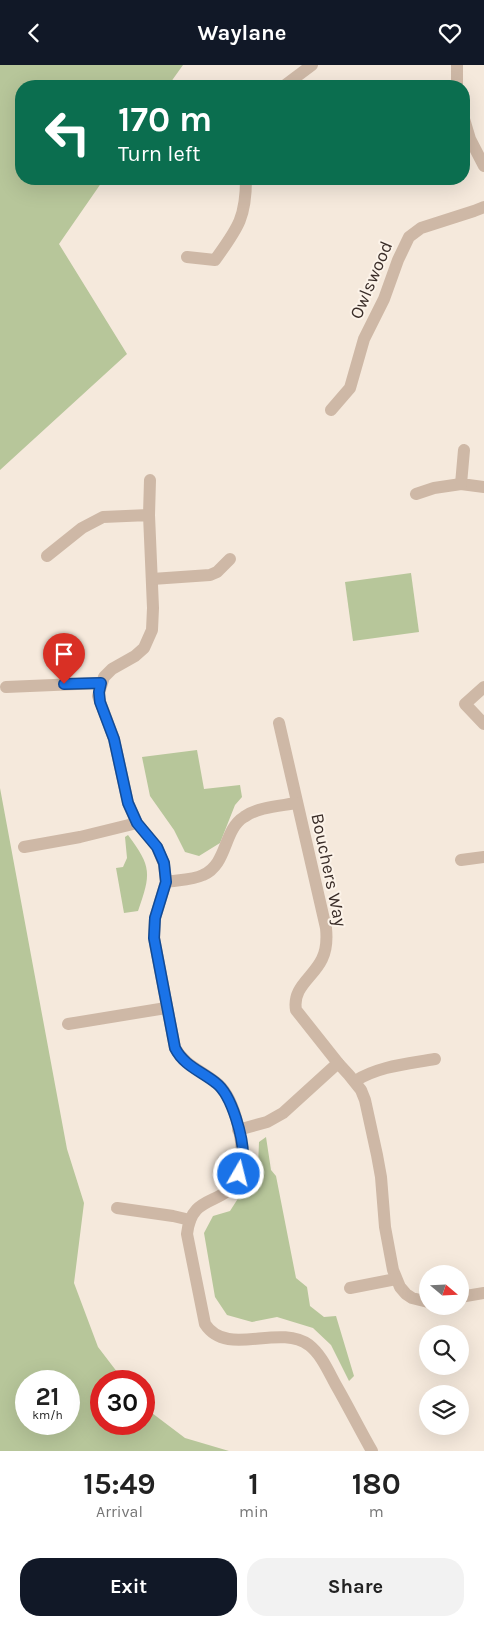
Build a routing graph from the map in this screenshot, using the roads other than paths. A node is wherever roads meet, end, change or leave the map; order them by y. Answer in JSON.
{"nodes":[{"id":1,"x":312,"y":65,"type":"edge"},
{"id":2,"x":457,"y":65,"type":"edge"},
{"id":3,"x":292,"y":80,"type":"edge"},
{"id":4,"x":457,"y":80,"type":"edge"},
{"id":5,"x":470,"y":135,"type":"edge"},
{"id":6,"x":484,"y":166,"type":"edge"},
{"id":7,"x":246,"y":185,"type":"edge"},
{"id":8,"x":484,"y":207,"type":"edge"},
{"id":9,"x":187,"y":257,"type":"dead end"},
{"id":10,"x":331,"y":410,"type":"dead end"},
{"id":11,"x":464,"y":450,"type":"dead end"},
{"id":12,"x":150,"y":479,"type":"dead end"},
{"id":13,"x":461,"y":485,"type":"junction"},
{"id":14,"x":484,"y":487,"type":"edge"},
{"id":15,"x":416,"y":494,"type":"dead end"},
{"id":16,"x":149,"y":515,"type":"junction"},
{"id":17,"x":47,"y":556,"type":"dead end"},
{"id":18,"x":230,"y":559,"type":"dead end"},
{"id":19,"x":152,"y":579,"type":"junction"},
{"id":20,"x":101,"y":683,"type":"junction"},
{"id":21,"x":6,"y":687,"type":"dead end"},
{"id":22,"x":484,"y":687,"type":"edge"},
{"id":23,"x":278,"y":723,"type":"dead end"},
{"id":24,"x":484,"y":724,"type":"edge"},
{"id":25,"x":296,"y":803,"type":"junction"},
{"id":26,"x":137,"y":823,"type":"junction"},
{"id":27,"x":24,"y":847,"type":"dead end"},
{"id":28,"x":484,"y":857,"type":"edge"},
{"id":29,"x":461,"y":860,"type":"dead end"},
{"id":30,"x":166,"y":882,"type":"junction"},
{"id":31,"x":166,"y":1008,"type":"junction"},
{"id":32,"x":68,"y":1024,"type":"dead end"},
{"id":33,"x":435,"y":1059,"type":"dead end"},
{"id":34,"x":338,"y":1063,"type":"junction"},
{"id":35,"x":355,"y":1081,"type":"junction"},
{"id":36,"x":238,"y":1130,"type":"junction"},
{"id":37,"x":117,"y":1208,"type":"dead end"},
{"id":38,"x":190,"y":1220,"type":"junction"},
{"id":39,"x":396,"y":1279,"type":"junction"},
{"id":40,"x":350,"y":1288,"type":"dead end"},
{"id":41,"x":484,"y":1293,"type":"edge"},
{"id":42,"x":469,"y":1296,"type":"edge"},
{"id":43,"x":419,"y":1300,"type":"edge"},
{"id":44,"x":372,"y":1451,"type":"edge"}],
"edges":[{"from":1,"to":3,"type":"street"},
{"from":2,"to":4,"type":"street"},
{"from":5,"to":6,"type":"street"},
{"from":7,"to":9,"type":"street"},
{"from":8,"to":10,"type":"street","name":"Owlswood"},
{"from":11,"to":13,"type":"street"},
{"from":12,"to":16,"type":"street"},
{"from":13,"to":14,"type":"street"},
{"from":13,"to":15,"type":"street"},
{"from":16,"to":17,"type":"street"},
{"from":16,"to":19,"type":"street"},
{"from":18,"to":19,"type":"street"},
{"from":19,"to":20,"type":"street"},
{"from":20,"to":21,"type":"street"},
{"from":20,"to":26,"type":"street"},
{"from":22,"to":24,"type":"street"},
{"from":23,"to":25,"type":"street","name":"Bouchers Way"},
{"from":25,"to":30,"type":"street"},
{"from":25,"to":34,"type":"street","name":"Bouchers Way"},
{"from":26,"to":27,"type":"street"},
{"from":26,"to":30,"type":"street"},
{"from":28,"to":29,"type":"street"},
{"from":30,"to":31,"type":"street"},
{"from":31,"to":32,"type":"street"},
{"from":31,"to":36,"type":"street"},
{"from":33,"to":35,"type":"street"},
{"from":34,"to":35,"type":"street","name":"Bouchers Way"},
{"from":34,"to":36,"type":"street"},
{"from":35,"to":39,"type":"street","name":"Bouchers Way"},
{"from":36,"to":38,"type":"street"},
{"from":37,"to":38,"type":"street"},
{"from":38,"to":44,"type":"street"},
{"from":39,"to":40,"type":"street"},
{"from":39,"to":43,"type":"street","name":"Bouchers Way"},
{"from":41,"to":42,"type":"street"}]}
